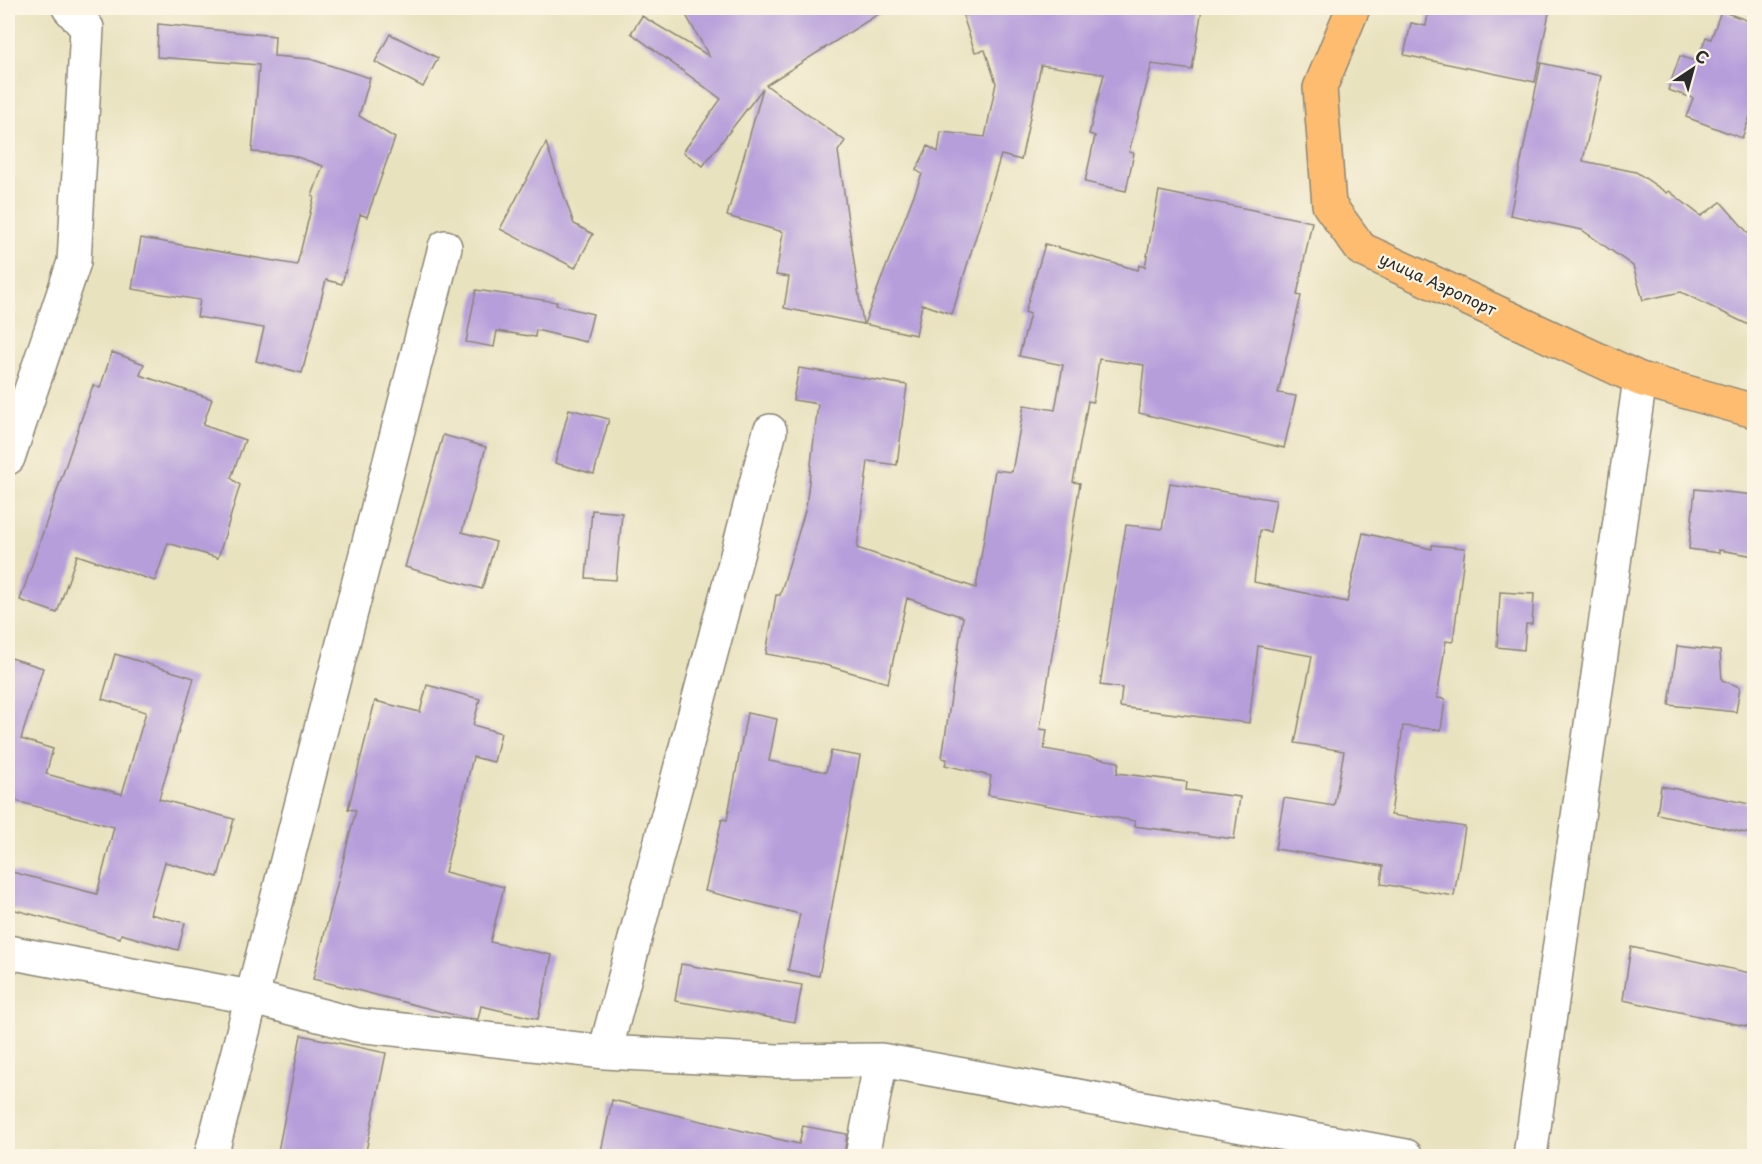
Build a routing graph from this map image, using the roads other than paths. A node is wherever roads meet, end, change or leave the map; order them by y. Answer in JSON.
{"nodes":[{"id":1,"x":69,"y":8,"type":"edge"},
{"id":2,"x":1353,"y":8,"type":"edge"},
{"id":3,"x":445,"y":247,"type":"dead end"},
{"id":4,"x":1640,"y":379,"type":"junction"},
{"id":5,"x":1755,"y":411,"type":"edge"},
{"id":6,"x":770,"y":431,"type":"dead end"},
{"id":7,"x":8,"y":458,"type":"edge"},
{"id":8,"x":8,"y":952,"type":"edge"},
{"id":9,"x":250,"y":997,"type":"junction"},
{"id":10,"x":605,"y":1052,"type":"junction"},
{"id":11,"x":881,"y":1060,"type":"junction"},
{"id":12,"x":211,"y":1156,"type":"edge"},
{"id":13,"x":862,"y":1156,"type":"edge"},
{"id":14,"x":1406,"y":1156,"type":"edge"},
{"id":15,"x":1530,"y":1156,"type":"edge"}],
"edges":[{"from":1,"to":7,"type":"street"},
{"from":2,"to":4,"type":"main road","name":"улица Аэропорт"},
{"from":3,"to":9,"type":"street"},
{"from":4,"to":5,"type":"main road","name":"улица Аэропорт"},
{"from":4,"to":15,"type":"street"},
{"from":6,"to":10,"type":"street"},
{"from":8,"to":9,"type":"street"},
{"from":9,"to":10,"type":"street"},
{"from":9,"to":12,"type":"street"},
{"from":10,"to":11,"type":"street"},
{"from":11,"to":13,"type":"street"},
{"from":11,"to":14,"type":"street"}]}
